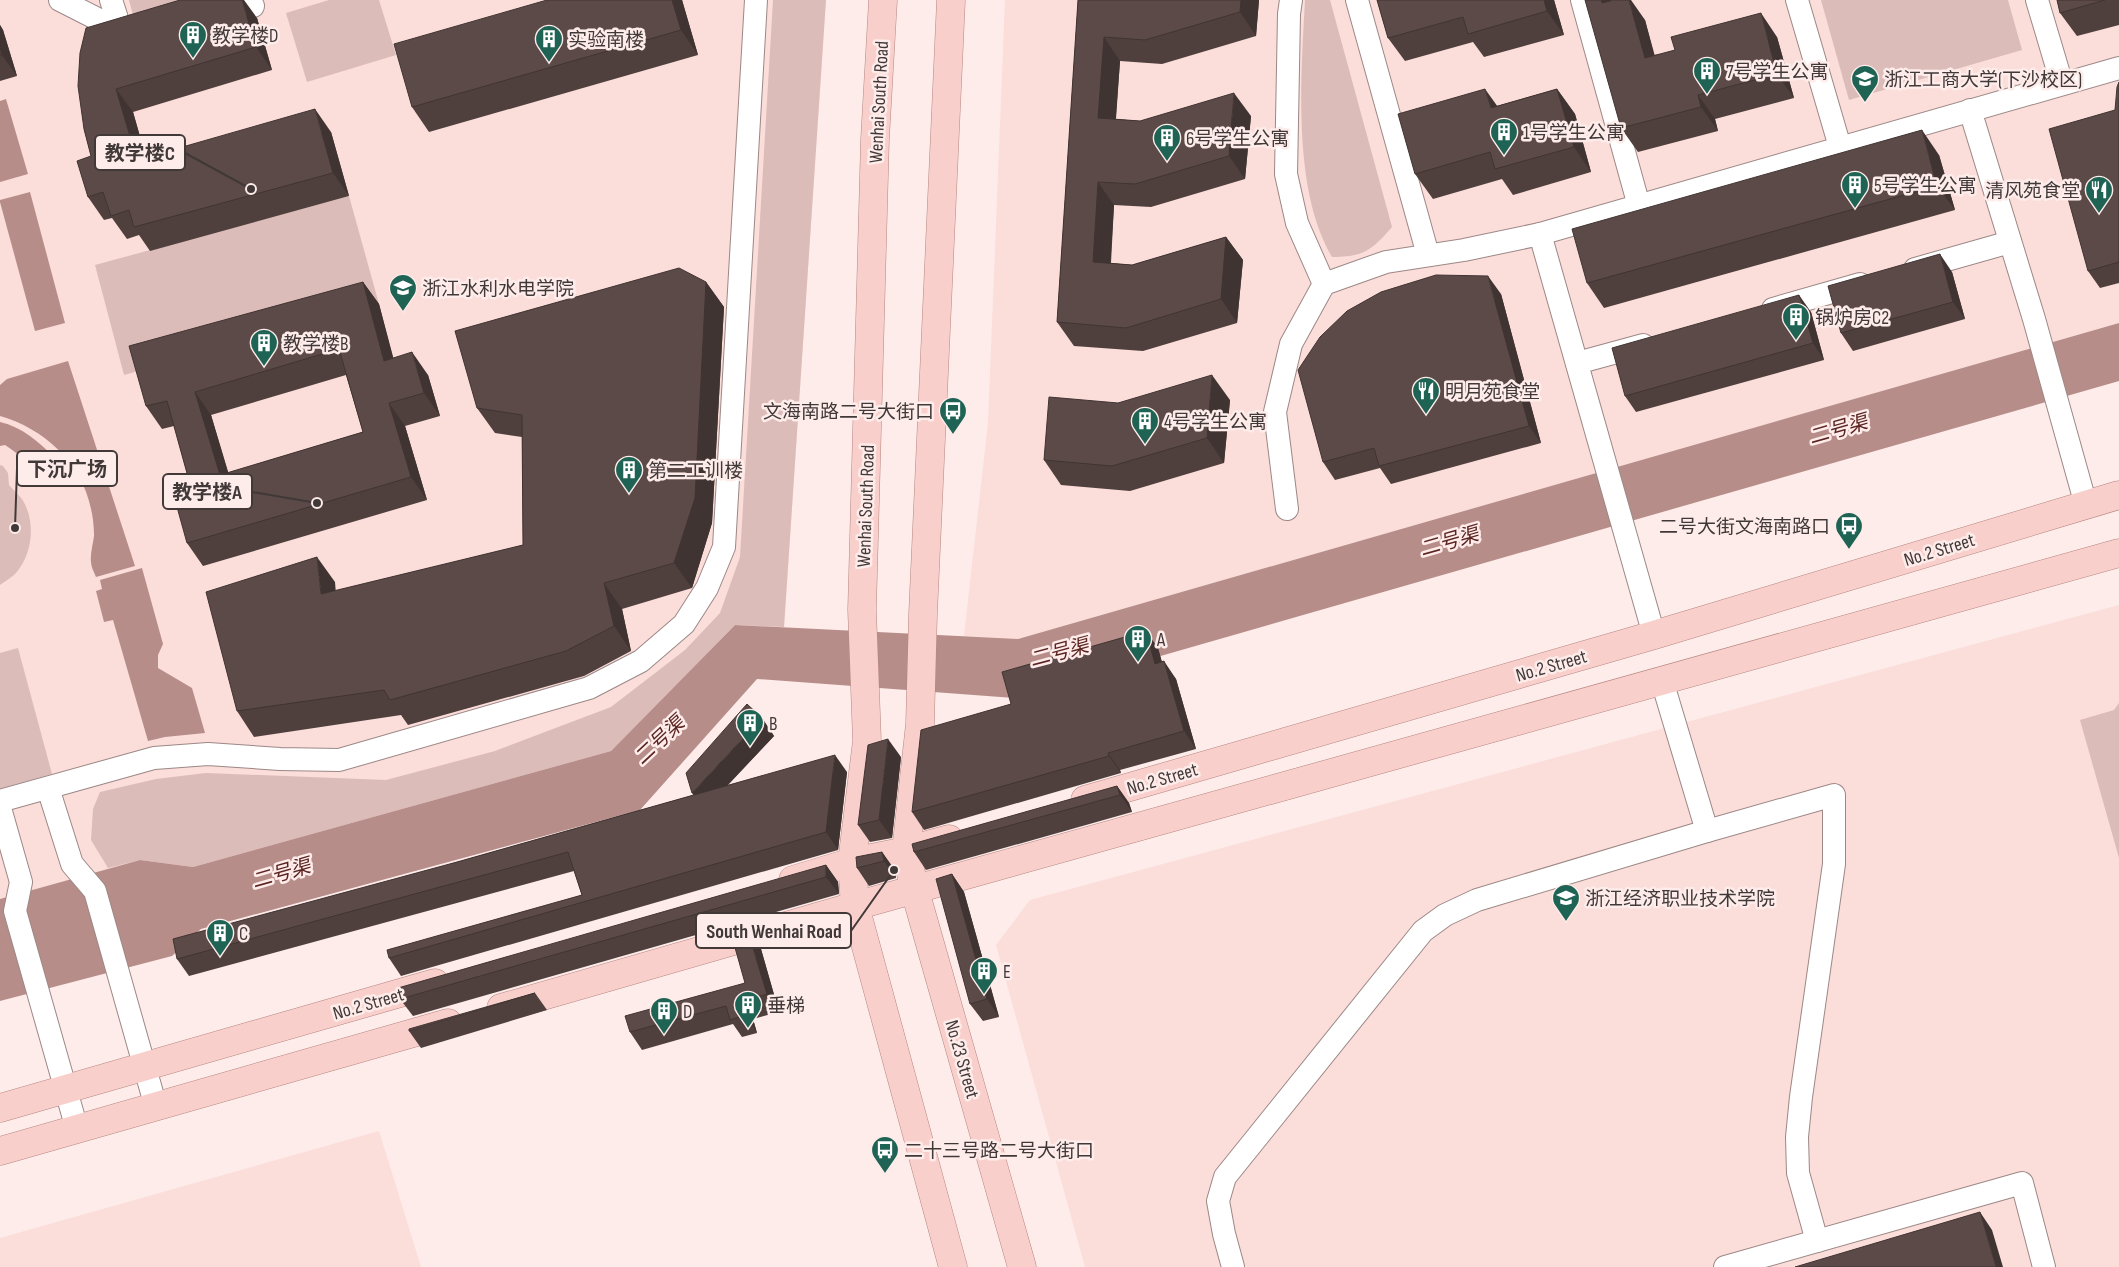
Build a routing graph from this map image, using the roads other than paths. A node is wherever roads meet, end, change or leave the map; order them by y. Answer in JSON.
{"nodes":[{"id":1,"x":60,"y":0,"type":"edge"},
{"id":2,"x":111,"y":0,"type":"edge"},
{"id":3,"x":756,"y":0,"type":"edge"},
{"id":4,"x":883,"y":0,"type":"edge"},
{"id":5,"x":951,"y":0,"type":"edge"},
{"id":6,"x":1291,"y":0,"type":"edge"},
{"id":7,"x":1357,"y":0,"type":"edge"},
{"id":8,"x":1582,"y":0,"type":"edge"},
{"id":9,"x":1797,"y":0,"type":"edge"},
{"id":10,"x":2037,"y":0,"type":"edge"},
{"id":11,"x":2119,"y":68,"type":"edge"},
{"id":12,"x":2062,"y":84,"type":"junction"},
{"id":13,"x":1970,"y":110,"type":"junction"},
{"id":14,"x":1840,"y":147,"type":"junction"},
{"id":15,"x":1639,"y":206,"type":"junction"},
{"id":16,"x":1540,"y":234,"type":"junction"},
{"id":17,"x":2010,"y":242,"type":"junction"},
{"id":18,"x":1428,"y":256,"type":"junction"},
{"id":19,"x":1324,"y":284,"type":"junction"},
{"id":20,"x":1756,"y":313,"type":"edge"},
{"id":21,"x":1661,"y":340,"type":"edge"},
{"id":22,"x":1576,"y":363,"type":"junction"},
{"id":23,"x":2119,"y":495,"type":"edge"},
{"id":24,"x":2086,"y":505,"type":"junction"},
{"id":25,"x":1287,"y":509,"type":"dead end"},
{"id":26,"x":2119,"y":553,"type":"edge"},
{"id":27,"x":1654,"y":634,"type":"junction"},
{"id":28,"x":1662,"y":681,"type":"junction"},
{"id":29,"x":48,"y":788,"type":"junction"},
{"id":30,"x":0,"y":801,"type":"edge"},
{"id":31,"x":1060,"y":807,"type":"edge"},
{"id":32,"x":0,"y":808,"type":"edge"},
{"id":33,"x":1707,"y":830,"type":"junction"},
{"id":34,"x":974,"y":832,"type":"edge"},
{"id":35,"x":906,"y":851,"type":"junction"},
{"id":36,"x":852,"y":862,"type":"junction"},
{"id":37,"x":766,"y":887,"type":"edge"},
{"id":38,"x":915,"y":891,"type":"junction"},
{"id":39,"x":855,"y":906,"type":"junction"},
{"id":40,"x":461,"y":976,"type":"edge"},
{"id":41,"x":145,"y":1067,"type":"junction"},
{"id":42,"x":66,"y":1090,"type":"junction"},
{"id":43,"x":156,"y":1107,"type":"junction"},
{"id":44,"x":0,"y":1108,"type":"edge"},
{"id":45,"x":77,"y":1129,"type":"junction"},
{"id":46,"x":0,"y":1151,"type":"edge"},
{"id":47,"x":1817,"y":1241,"type":"junction"},
{"id":48,"x":953,"y":1267,"type":"edge"},
{"id":49,"x":1022,"y":1267,"type":"edge"},
{"id":50,"x":1233,"y":1267,"type":"edge"},
{"id":51,"x":1725,"y":1267,"type":"edge"},
{"id":52,"x":2044,"y":1267,"type":"edge"}],
"edges":[{"from":1,"to":2,"type":"street"},
{"from":3,"to":29,"type":"street"},
{"from":4,"to":36,"type":"main road","name":"Wenhai South Road"},
{"from":5,"to":35,"type":"main road"},
{"from":6,"to":19,"type":"street"},
{"from":7,"to":18,"type":"street"},
{"from":8,"to":15,"type":"street"},
{"from":9,"to":14,"type":"street"},
{"from":10,"to":12,"type":"street"},
{"from":11,"to":12,"type":"street"},
{"from":12,"to":13,"type":"street"},
{"from":13,"to":14,"type":"street"},
{"from":13,"to":17,"type":"street"},
{"from":14,"to":15,"type":"street"},
{"from":15,"to":16,"type":"street"},
{"from":16,"to":18,"type":"street"},
{"from":16,"to":22,"type":"street"},
{"from":17,"to":20,"type":"street"},
{"from":17,"to":24,"type":"street"},
{"from":18,"to":19,"type":"street"},
{"from":19,"to":25,"type":"street"},
{"from":21,"to":22,"type":"street"},
{"from":22,"to":27,"type":"street"},
{"from":23,"to":24,"type":"main road","name":"No.2 Street"},
{"from":24,"to":27,"type":"main road","name":"No.2 Street"},
{"from":26,"to":28,"type":"main road"},
{"from":27,"to":31,"type":"main road","name":"No.2 Street"},
{"from":28,"to":33,"type":"street"},
{"from":28,"to":38,"type":"main road"},
{"from":29,"to":30,"type":"street"},
{"from":29,"to":41,"type":"street"},
{"from":32,"to":42,"type":"street"},
{"from":33,"to":47,"type":"street"},
{"from":33,"to":50,"type":"street"},
{"from":34,"to":35,"type":"main road"},
{"from":35,"to":36,"type":"main road"},
{"from":35,"to":38,"type":"main road","name":"No.23 Street"},
{"from":36,"to":37,"type":"main road"},
{"from":36,"to":39,"type":"main road"},
{"from":38,"to":39,"type":"main road"},
{"from":38,"to":49,"type":"main road","name":"No.23 Street"},
{"from":39,"to":43,"type":"main road"},
{"from":39,"to":48,"type":"main road"},
{"from":40,"to":41,"type":"main road","name":"No.2 Street"},
{"from":41,"to":42,"type":"main road","name":"No.2 Street"},
{"from":41,"to":43,"type":"street"},
{"from":42,"to":44,"type":"main road","name":"No.2 Street"},
{"from":42,"to":45,"type":"street"},
{"from":43,"to":45,"type":"main road"},
{"from":45,"to":46,"type":"main road"},
{"from":47,"to":51,"type":"street"},
{"from":47,"to":52,"type":"street"}]}
